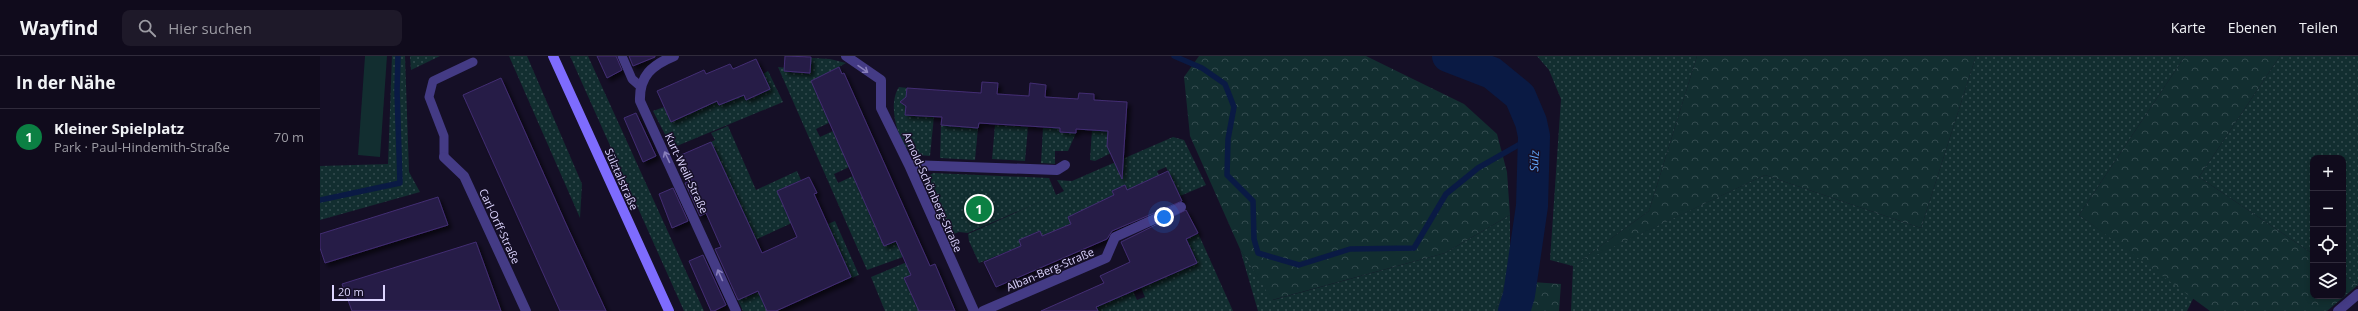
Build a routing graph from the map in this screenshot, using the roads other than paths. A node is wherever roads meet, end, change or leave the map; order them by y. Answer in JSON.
{"nodes":[{"id":1,"x":553,"y":56,"type":"edge"},
{"id":2,"x":622,"y":56,"type":"edge"},
{"id":3,"x":674,"y":56,"type":"edge"},
{"id":4,"x":846,"y":56,"type":"edge"},
{"id":5,"x":473,"y":62,"type":"dead end"},
{"id":6,"x":640,"y":86,"type":"junction"},
{"id":7,"x":444,"y":158,"type":"joint"},
{"id":8,"x":909,"y":165,"type":"junction"},
{"id":9,"x":1065,"y":165,"type":"dead end"},
{"id":10,"x":1181,"y":207,"type":"dead end"},
{"id":11,"x":2358,"y":294,"type":"edge"},
{"id":12,"x":526,"y":311,"type":"edge"},
{"id":13,"x":669,"y":311,"type":"edge"},
{"id":14,"x":736,"y":311,"type":"edge"},
{"id":15,"x":974,"y":311,"type":"edge"},
{"id":16,"x":983,"y":311,"type":"edge"},
{"id":17,"x":2338,"y":311,"type":"edge"}],
"edges":[{"from":1,"to":13,"type":"main road","name":"Sülztalstraße"},
{"from":2,"to":6,"type":"lane"},
{"from":3,"to":6,"type":"street"},
{"from":4,"to":8,"type":"street","name":"Arnold-Schönberg-Straße","one_way":true},
{"from":5,"to":7,"type":"lane"},
{"from":14,"to":6,"type":"street","name":"Kurt-Weill-Straße","one_way":true},
{"from":7,"to":12,"type":"street","name":"Carl-Orff-Straße"},
{"from":8,"to":9,"type":"street"},
{"from":8,"to":15,"type":"street","name":"Arnold-Schönberg-Straße"},
{"from":10,"to":16,"type":"street","name":"Alban-Berg-Straße"},
{"from":11,"to":17,"type":"street"}]}
